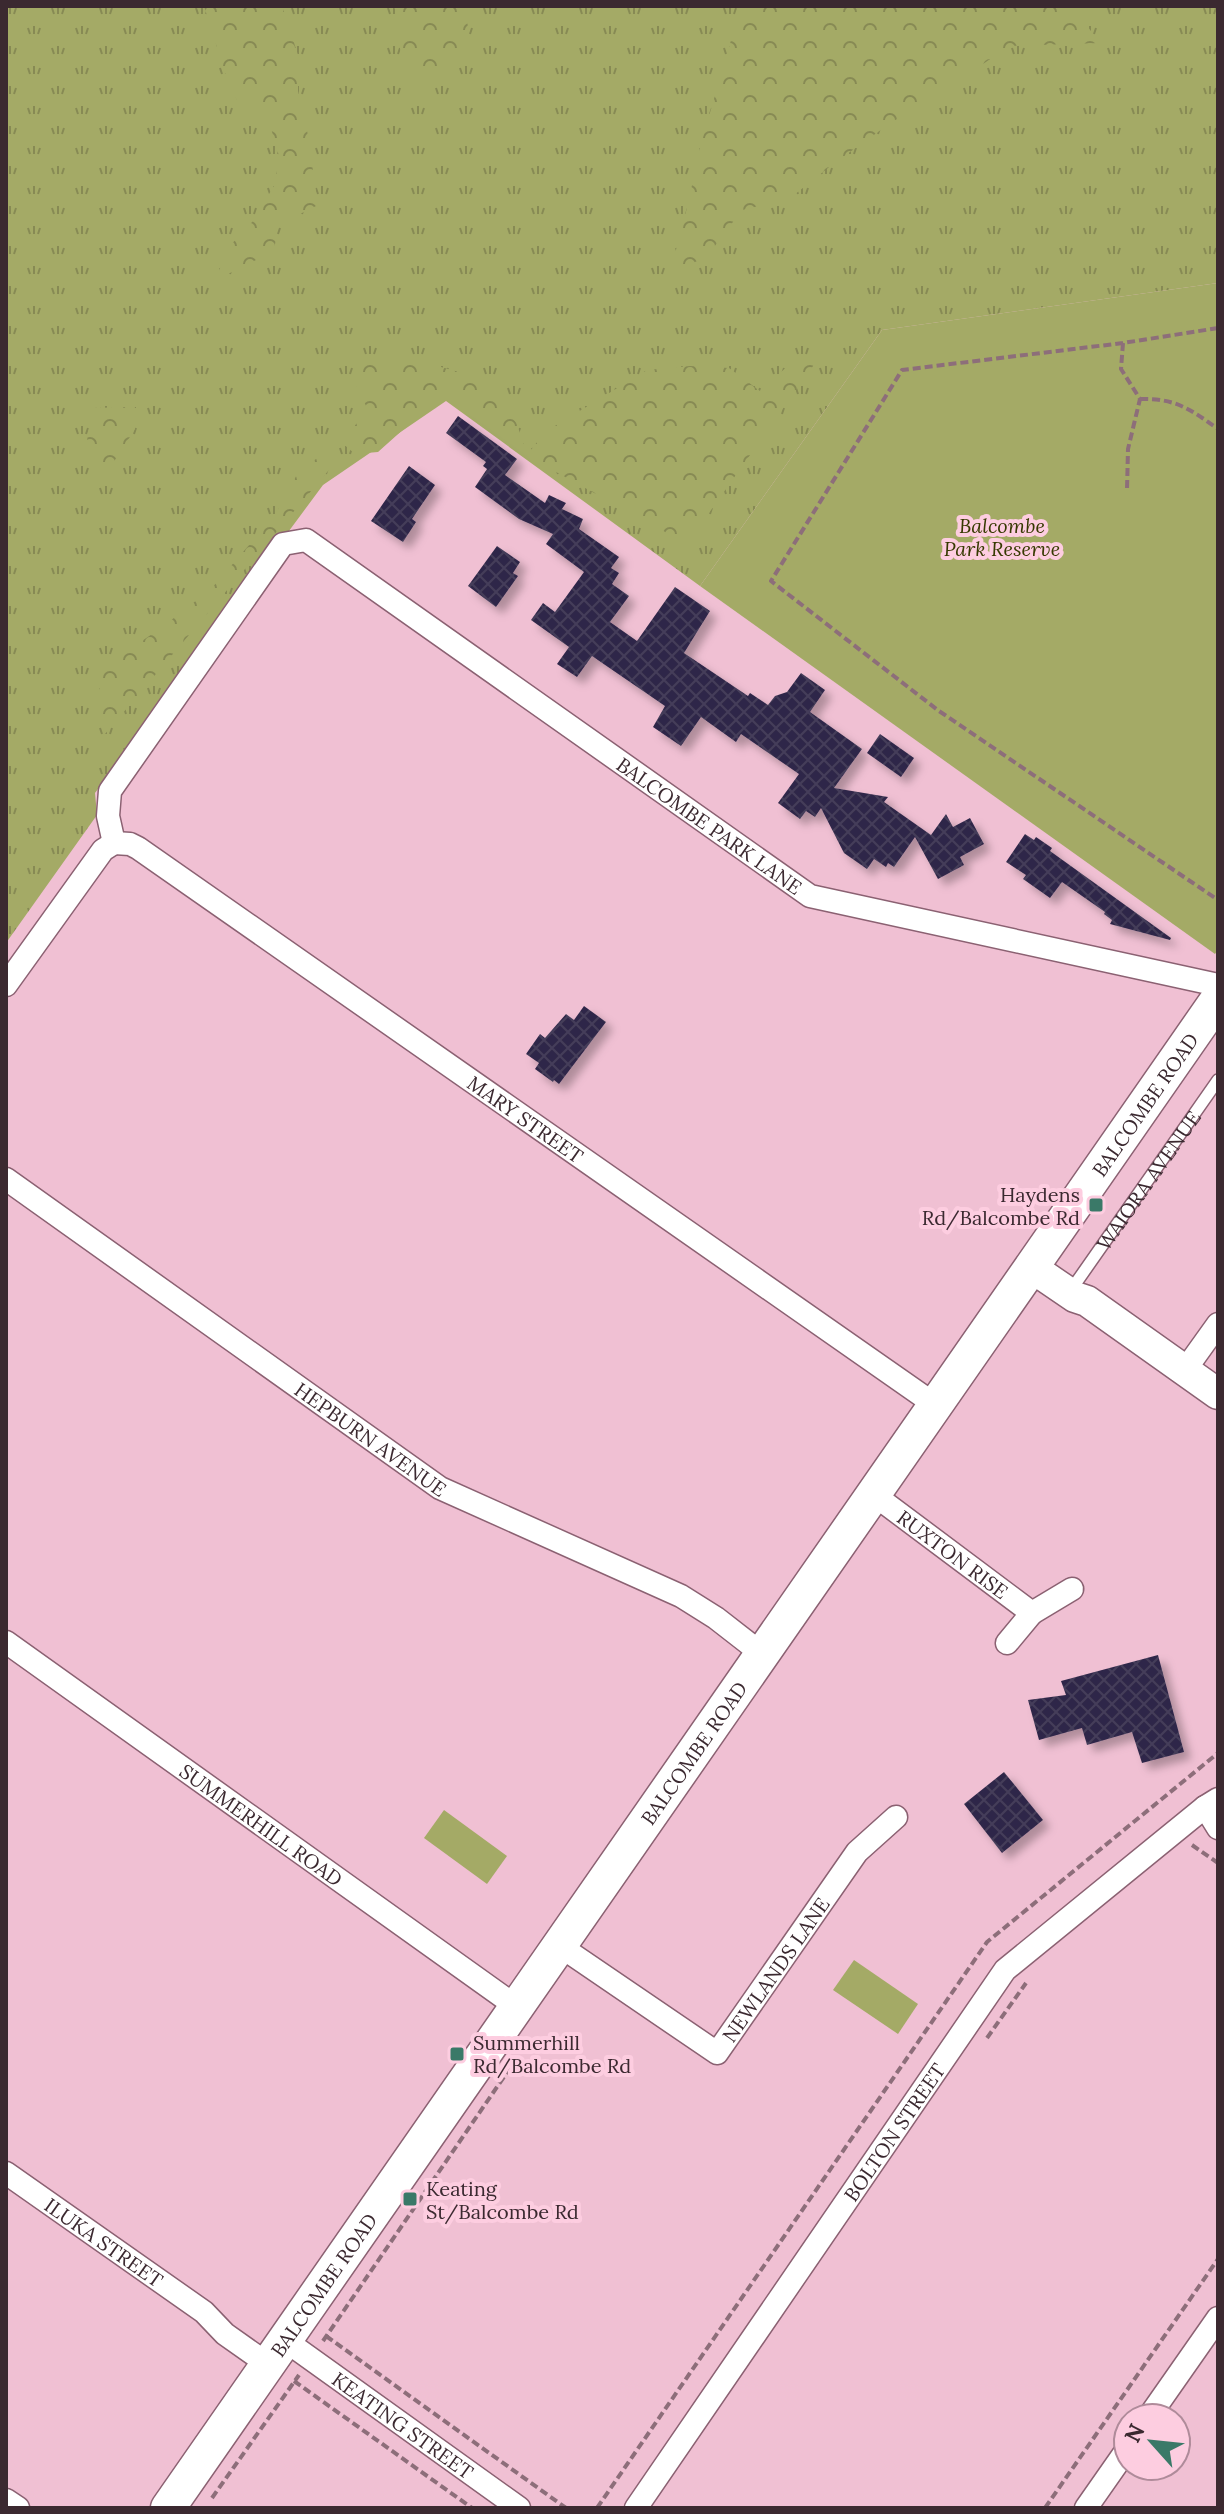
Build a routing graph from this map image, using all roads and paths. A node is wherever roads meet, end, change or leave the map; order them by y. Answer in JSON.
{"nodes":[{"id":1,"x":1218,"y":328,"type":"edge"},
{"id":2,"x":1123,"y":343,"type":"junction"},
{"id":3,"x":1140,"y":399,"type":"junction"},
{"id":4,"x":1218,"y":429,"type":"edge"},
{"id":5,"x":1127,"y":490,"type":"dead end"},
{"id":6,"x":114,"y":843,"type":"junction"},
{"id":7,"x":1218,"y":900,"type":"edge"},
{"id":8,"x":6,"y":985,"type":"edge"},
{"id":9,"x":1217,"y":1000,"type":"edge"},
{"id":10,"x":1218,"y":1080,"type":"edge"},
{"id":11,"x":6,"y":1179,"type":"edge"},
{"id":12,"x":1036,"y":1260,"type":"junction"},
{"id":13,"x":1082,"y":1291,"type":"junction"},
{"id":14,"x":1218,"y":1324,"type":"edge"},
{"id":15,"x":1185,"y":1370,"type":"junction"},
{"id":16,"x":1218,"y":1394,"type":"edge"},
{"id":17,"x":934,"y":1404,"type":"junction"},
{"id":18,"x":873,"y":1494,"type":"junction"},
{"id":19,"x":1072,"y":1589,"type":"dead end"},
{"id":20,"x":1032,"y":1613,"type":"junction"},
{"id":21,"x":6,"y":1642,"type":"edge"},
{"id":22,"x":1007,"y":1643,"type":"dead end"},
{"id":23,"x":761,"y":1653,"type":"junction"},
{"id":24,"x":1214,"y":1815,"type":"edge"},
{"id":25,"x":896,"y":1817,"type":"dead end"},
{"id":26,"x":1218,"y":1863,"type":"edge"},
{"id":27,"x":560,"y":1946,"type":"junction"},
{"id":28,"x":1031,"y":1976,"type":"dead end"},
{"id":29,"x":517,"y":2007,"type":"junction"},
{"id":30,"x":986,"y":2041,"type":"dead end"},
{"id":31,"x":6,"y":2173,"type":"edge"},
{"id":32,"x":1218,"y":2259,"type":"edge"},
{"id":33,"x":1218,"y":2318,"type":"edge"},
{"id":34,"x":326,"y":2336,"type":"dead end"},
{"id":35,"x":282,"y":2360,"type":"junction"},
{"id":36,"x":1159,"y":2402,"type":"edge"},
{"id":37,"x":1112,"y":2471,"type":"edge"},
{"id":38,"x":6,"y":2500,"type":"edge"},
{"id":39,"x":18,"y":2508,"type":"edge"},
{"id":40,"x":168,"y":2508,"type":"edge"},
{"id":41,"x":472,"y":2508,"type":"edge"},
{"id":42,"x":519,"y":2508,"type":"edge"},
{"id":43,"x":566,"y":2508,"type":"edge"},
{"id":44,"x":636,"y":2508,"type":"edge"},
{"id":45,"x":1045,"y":2508,"type":"edge"},
{"id":46,"x":1086,"y":2508,"type":"edge"}],
"edges":[{"from":1,"to":2,"type":"path"},
{"from":2,"to":3,"type":"path"},
{"from":2,"to":7,"type":"path"},
{"from":3,"to":4,"type":"path"},
{"from":3,"to":5,"type":"path"},
{"from":6,"to":8,"type":"street"},
{"from":6,"to":9,"type":"street","name":"BALCOMBE PARK LANE"},
{"from":6,"to":17,"type":"street","name":"MARY STREET"},
{"from":9,"to":12,"type":"main road","name":"BALCOMBE ROAD"},
{"from":10,"to":13,"type":"lane","name":"WAIORA AVENUE"},
{"from":11,"to":23,"type":"street","name":"HEPBURN AVENUE"},
{"from":12,"to":13,"type":"street"},
{"from":12,"to":17,"type":"main road","name":"BALCOMBE ROAD"},
{"from":13,"to":15,"type":"street"},
{"from":14,"to":15,"type":"street"},
{"from":15,"to":16,"type":"street"},
{"from":17,"to":18,"type":"main road","name":"BALCOMBE ROAD"},
{"from":18,"to":20,"type":"street","name":"RUXTON RISE"},
{"from":18,"to":23,"type":"main road","name":"BALCOMBE ROAD"},
{"from":19,"to":20,"type":"street"},
{"from":20,"to":22,"type":"street"},
{"from":21,"to":29,"type":"street","name":"SUMMERHILL ROAD"},
{"from":23,"to":27,"type":"main road","name":"BALCOMBE ROAD"},
{"from":24,"to":26,"type":"path"},
{"from":24,"to":44,"type":"street","name":"BOLTON STREET"},
{"from":25,"to":27,"type":"street","name":"NEWLANDS LANE"},
{"from":27,"to":29,"type":"main road","name":"BALCOMBE ROAD"},
{"from":28,"to":30,"type":"path"},
{"from":29,"to":35,"type":"main road","name":"BALCOMBE ROAD"},
{"from":31,"to":35,"type":"street","name":"ILUKA STREET"},
{"from":32,"to":45,"type":"path"},
{"from":33,"to":36,"type":"street"},
{"from":34,"to":43,"type":"path"},
{"from":35,"to":40,"type":"main road","name":"BALCOMBE ROAD"},
{"from":35,"to":41,"type":"path"},
{"from":35,"to":42,"type":"street","name":"KEATING STREET"},
{"from":37,"to":46,"type":"street"},
{"from":38,"to":39,"type":"street"}]}
